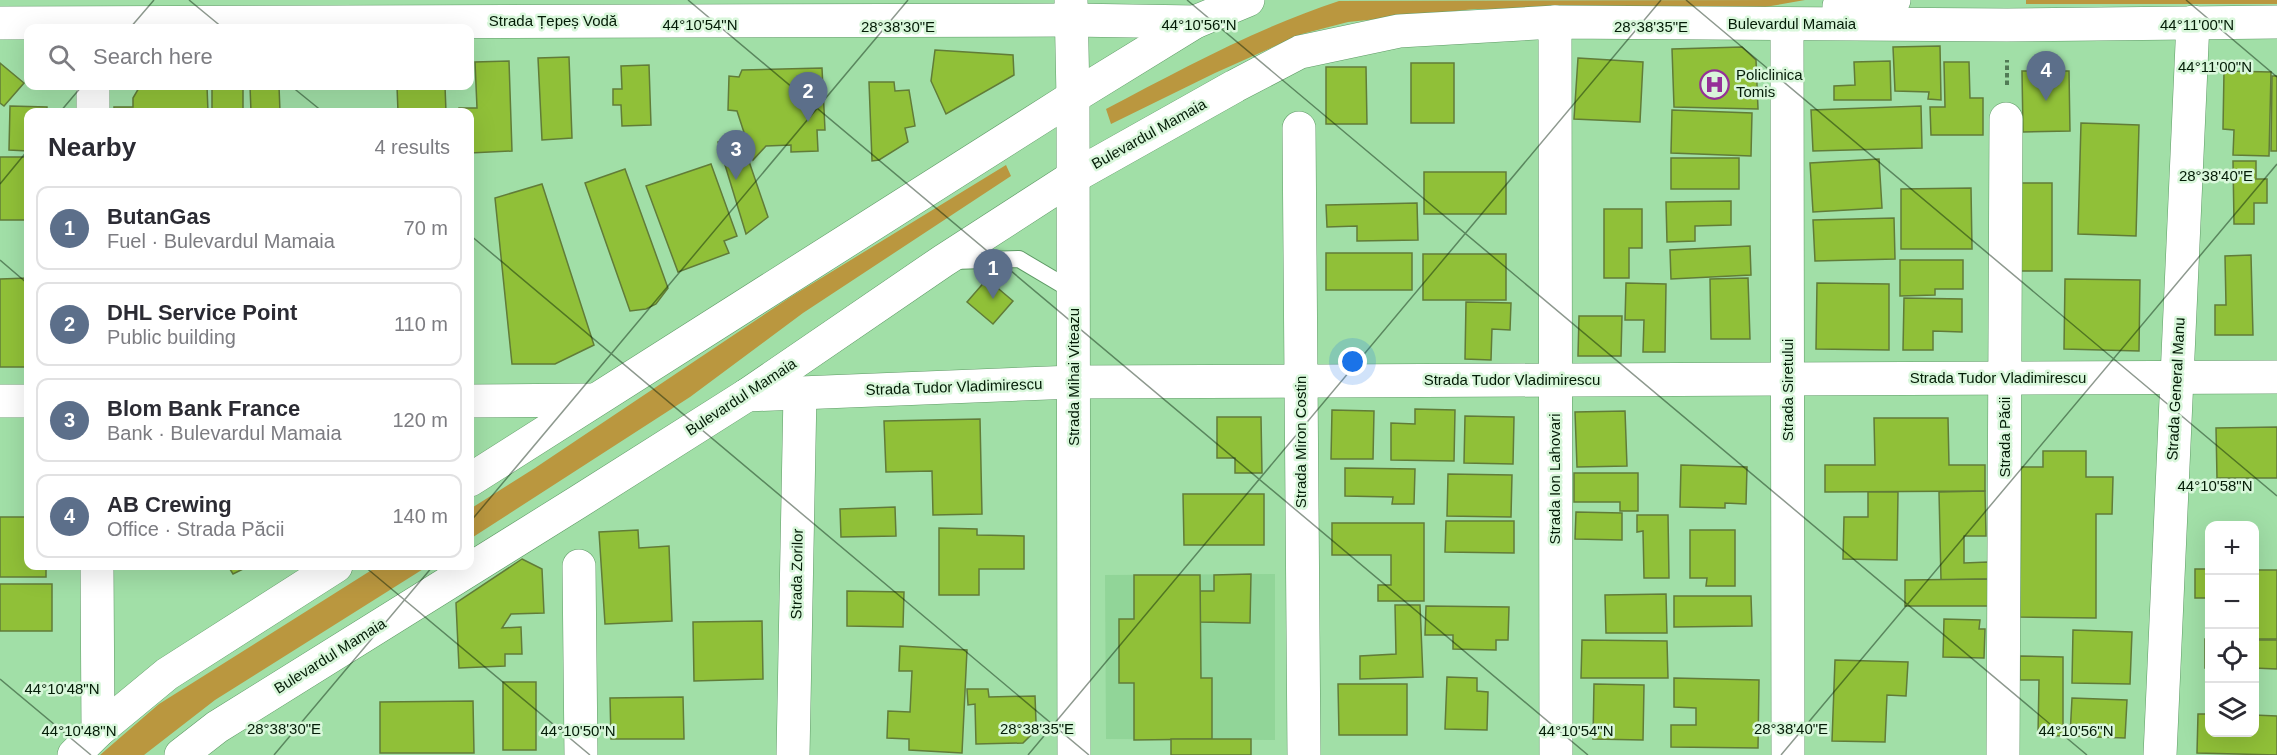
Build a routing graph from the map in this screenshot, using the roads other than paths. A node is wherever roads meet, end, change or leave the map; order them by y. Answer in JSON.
{"nodes":[{"id":1,"x":1248,"y":0,"type":"edge"},
{"id":2,"x":1894,"y":0,"type":"edge"},
{"id":3,"x":1071,"y":10,"type":"edge"},
{"id":4,"x":92,"y":17,"type":"edge"},
{"id":5,"x":1195,"y":22,"type":"junction"},
{"id":6,"x":1555,"y":22,"type":"junction"},
{"id":7,"x":2193,"y":22,"type":"junction"},
{"id":8,"x":2277,"y":22,"type":"edge"},
{"id":9,"x":0,"y":23,"type":"edge"},
{"id":10,"x":1774,"y":24,"type":"junction"},
{"id":11,"x":93,"y":90,"type":"edge"},
{"id":12,"x":1073,"y":97,"type":"junction"},
{"id":13,"x":93,"y":108,"type":"edge"},
{"id":14,"x":2006,"y":119,"type":"road end"},
{"id":15,"x":1299,"y":128,"type":"dead end"},
{"id":16,"x":1072,"y":177,"type":"junction"},
{"id":17,"x":943,"y":261,"type":"junction"},
{"id":18,"x":1073,"y":291,"type":"junction"},
{"id":19,"x":2177,"y":377,"type":"junction"},
{"id":20,"x":2277,"y":377,"type":"edge"},
{"id":21,"x":2005,"y":378,"type":"junction"},
{"id":22,"x":1788,"y":379,"type":"junction"},
{"id":23,"x":1555,"y":380,"type":"junction"},
{"id":24,"x":1301,"y":381,"type":"junction"},
{"id":25,"x":1074,"y":382,"type":"junction"},
{"id":26,"x":800,"y":393,"type":"junction"},
{"id":27,"x":747,"y":395,"type":"junction"},
{"id":28,"x":593,"y":400,"type":"junction"},
{"id":29,"x":0,"y":401,"type":"edge"},
{"id":30,"x":24,"y":401,"type":"edge"},
{"id":31,"x":474,"y":401,"type":"edge"},
{"id":32,"x":474,"y":477,"type":"edge"},
{"id":33,"x":579,"y":566,"type":"dead end"},
{"id":34,"x":474,"y":567,"type":"edge"},
{"id":35,"x":97,"y":570,"type":"edge"},
{"id":36,"x":330,"y":570,"type":"edge"},
{"id":37,"x":469,"y":570,"type":"edge"},
{"id":38,"x":98,"y":731,"type":"junction"},
{"id":39,"x":74,"y":755,"type":"edge"},
{"id":40,"x":181,"y":755,"type":"edge"},
{"id":41,"x":581,"y":755,"type":"edge"},
{"id":42,"x":793,"y":755,"type":"edge"},
{"id":43,"x":1074,"y":755,"type":"edge"},
{"id":44,"x":1304,"y":755,"type":"edge"},
{"id":45,"x":1556,"y":755,"type":"edge"},
{"id":46,"x":1788,"y":755,"type":"edge"},
{"id":47,"x":2002,"y":755,"type":"edge"},
{"id":48,"x":2160,"y":755,"type":"edge"}],
"edges":[{"from":1,"to":5,"type":"street"},
{"from":2,"to":10,"type":"street"},
{"from":3,"to":4,"type":"street","name":"Strada Țepeș Vodă"},
{"from":3,"to":5,"type":"street","name":"Strada Țepeș Vodă"},
{"from":3,"to":12,"type":"street","name":"Strada Mihai Viteazu"},
{"from":4,"to":9,"type":"street","name":"Strada Țepeș Vodă"},
{"from":5,"to":12,"type":"street"},
{"from":6,"to":10,"type":"street","name":"Bulevardul Mamaia"},
{"from":6,"to":16,"type":"street","name":"Bulevardul Mamaia"},
{"from":6,"to":23,"type":"street","name":"Strada Ion Lahovari"},
{"from":7,"to":8,"type":"street","name":"Bulevardul Mamaia"},
{"from":7,"to":10,"type":"street","name":"Bulevardul Mamaia"},
{"from":7,"to":19,"type":"street","name":"Strada General Manu"},
{"from":10,"to":22,"type":"street","name":"Strada Siretului"},
{"from":11,"to":13,"type":"street"},
{"from":12,"to":16,"type":"street","name":"Strada Mihai Viteazu"},
{"from":12,"to":28,"type":"street"},
{"from":14,"to":21,"type":"street","name":"Strada Păcii"},
{"from":15,"to":24,"type":"street","name":"Strada Miron Costin"},
{"from":16,"to":17,"type":"street","name":"Bulevardul Mamaia"},
{"from":16,"to":18,"type":"street","name":"Strada Mihai Viteazu"},
{"from":17,"to":18,"type":"lane"},
{"from":17,"to":27,"type":"street","name":"Bulevardul Mamaia"},
{"from":18,"to":25,"type":"street","name":"Strada Mihai Viteazu"},
{"from":19,"to":20,"type":"street","name":"Strada Tudor Vladimirescu"},
{"from":19,"to":21,"type":"street","name":"Strada Tudor Vladimirescu"},
{"from":19,"to":48,"type":"street","name":"Strada General Manu"},
{"from":21,"to":22,"type":"street","name":"Strada Tudor Vladimirescu"},
{"from":21,"to":47,"type":"street","name":"Strada Păcii"},
{"from":22,"to":23,"type":"street","name":"Strada Tudor Vladimirescu"},
{"from":22,"to":46,"type":"street","name":"Strada Siretului"},
{"from":23,"to":24,"type":"street","name":"Strada Tudor Vladimirescu"},
{"from":23,"to":45,"type":"street","name":"Strada Ion Lahovari"},
{"from":24,"to":25,"type":"street","name":"Strada Tudor Vladimirescu"},
{"from":24,"to":44,"type":"street","name":"Strada Miron Costin"},
{"from":25,"to":26,"type":"street","name":"Strada Tudor Vladimirescu"},
{"from":25,"to":43,"type":"street","name":"Strada Mihai Viteazu"},
{"from":26,"to":27,"type":"street","name":"Strada Tudor Vladimirescu"},
{"from":26,"to":42,"type":"street","name":"Strada Zorilor"},
{"from":27,"to":34,"type":"street","name":"Bulevardul Mamaia"},
{"from":28,"to":31,"type":"street"},
{"from":28,"to":32,"type":"street"},
{"from":29,"to":30,"type":"street"},
{"from":33,"to":41,"type":"street"},
{"from":35,"to":38,"type":"street"},
{"from":36,"to":38,"type":"street"},
{"from":37,"to":40,"type":"street","name":"Bulevardul Mamaia"},
{"from":38,"to":39,"type":"street"}]}
